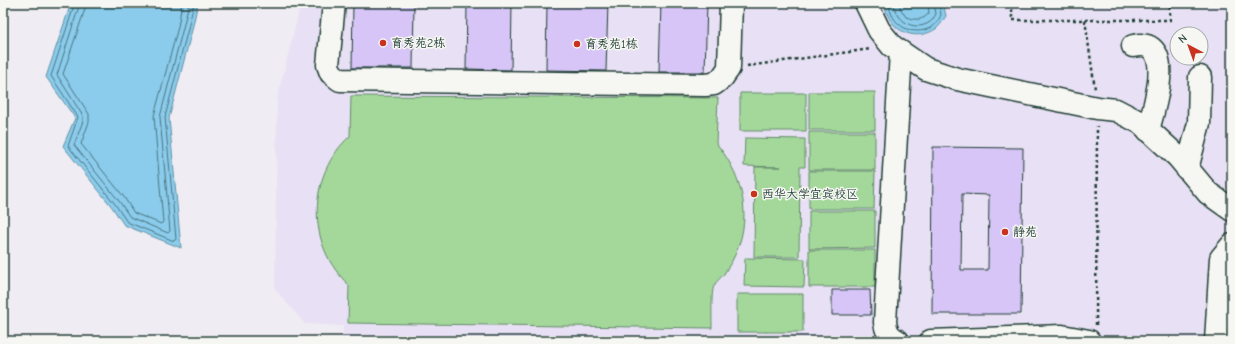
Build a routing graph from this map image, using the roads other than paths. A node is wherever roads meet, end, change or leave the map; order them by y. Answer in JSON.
{"nodes":[{"id":1,"x":334,"y":3,"type":"edge"},
{"id":2,"x":731,"y":3,"type":"edge"},
{"id":3,"x":866,"y":3,"type":"edge"},
{"id":4,"x":1133,"y":46,"type":"dead end"},
{"id":5,"x":896,"y":49,"type":"junction"},
{"id":6,"x":1200,"y":77,"type":"dead end"},
{"id":7,"x":1148,"y":130,"type":"junction"},
{"id":8,"x":1188,"y":169,"type":"junction"},
{"id":9,"x":1232,"y":210,"type":"edge"},
{"id":10,"x":1232,"y":244,"type":"edge"},
{"id":11,"x":1093,"y":333,"type":"edge"},
{"id":12,"x":898,"y":341,"type":"edge"},
{"id":13,"x":931,"y":341,"type":"edge"},
{"id":14,"x":1216,"y":341,"type":"edge"}],
"edges":[{"from":1,"to":2,"type":"street"},
{"from":3,"to":5,"type":"street"},
{"from":4,"to":7,"type":"street"},
{"from":5,"to":7,"type":"street"},
{"from":5,"to":12,"type":"street"},
{"from":6,"to":8,"type":"street"},
{"from":7,"to":8,"type":"street"},
{"from":8,"to":9,"type":"street"},
{"from":10,"to":14,"type":"street"},
{"from":11,"to":13,"type":"street"}]}
